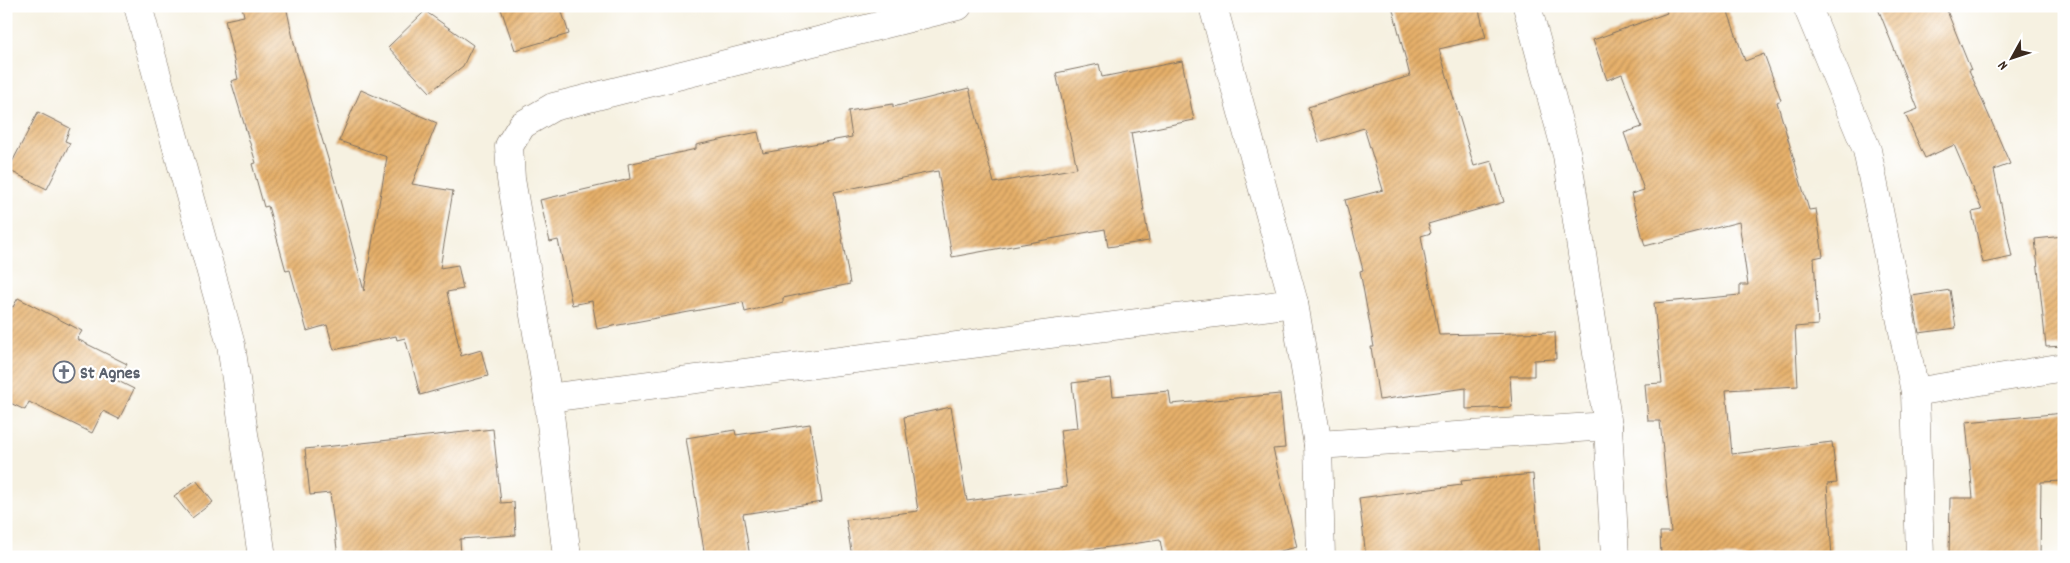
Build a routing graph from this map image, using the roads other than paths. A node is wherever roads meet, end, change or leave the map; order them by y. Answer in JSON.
{"nodes":[{"id":1,"x":138,"y":6,"type":"edge"},
{"id":2,"x":958,"y":6,"type":"edge"},
{"id":3,"x":1213,"y":6,"type":"edge"},
{"id":4,"x":1527,"y":6,"type":"edge"},
{"id":5,"x":1807,"y":6,"type":"edge"},
{"id":6,"x":1294,"y":303,"type":"junction"},
{"id":7,"x":2064,"y":367,"type":"edge"},
{"id":8,"x":1916,"y":392,"type":"junction"},
{"id":9,"x":548,"y":398,"type":"junction"},
{"id":10,"x":1608,"y":426,"type":"junction"},
{"id":11,"x":1318,"y":445,"type":"junction"},
{"id":12,"x":262,"y":557,"type":"edge"},
{"id":13,"x":567,"y":557,"type":"edge"},
{"id":14,"x":1321,"y":557,"type":"edge"},
{"id":15,"x":1615,"y":557,"type":"edge"},
{"id":16,"x":1920,"y":557,"type":"edge"}],
"edges":[{"from":1,"to":12,"type":"street"},
{"from":2,"to":9,"type":"street"},
{"from":3,"to":6,"type":"street"},
{"from":4,"to":10,"type":"street"},
{"from":5,"to":8,"type":"street"},
{"from":6,"to":9,"type":"street"},
{"from":6,"to":11,"type":"street"},
{"from":7,"to":8,"type":"street"},
{"from":8,"to":16,"type":"street"},
{"from":9,"to":13,"type":"street"},
{"from":10,"to":11,"type":"street"},
{"from":10,"to":15,"type":"street"},
{"from":11,"to":14,"type":"street"}]}
